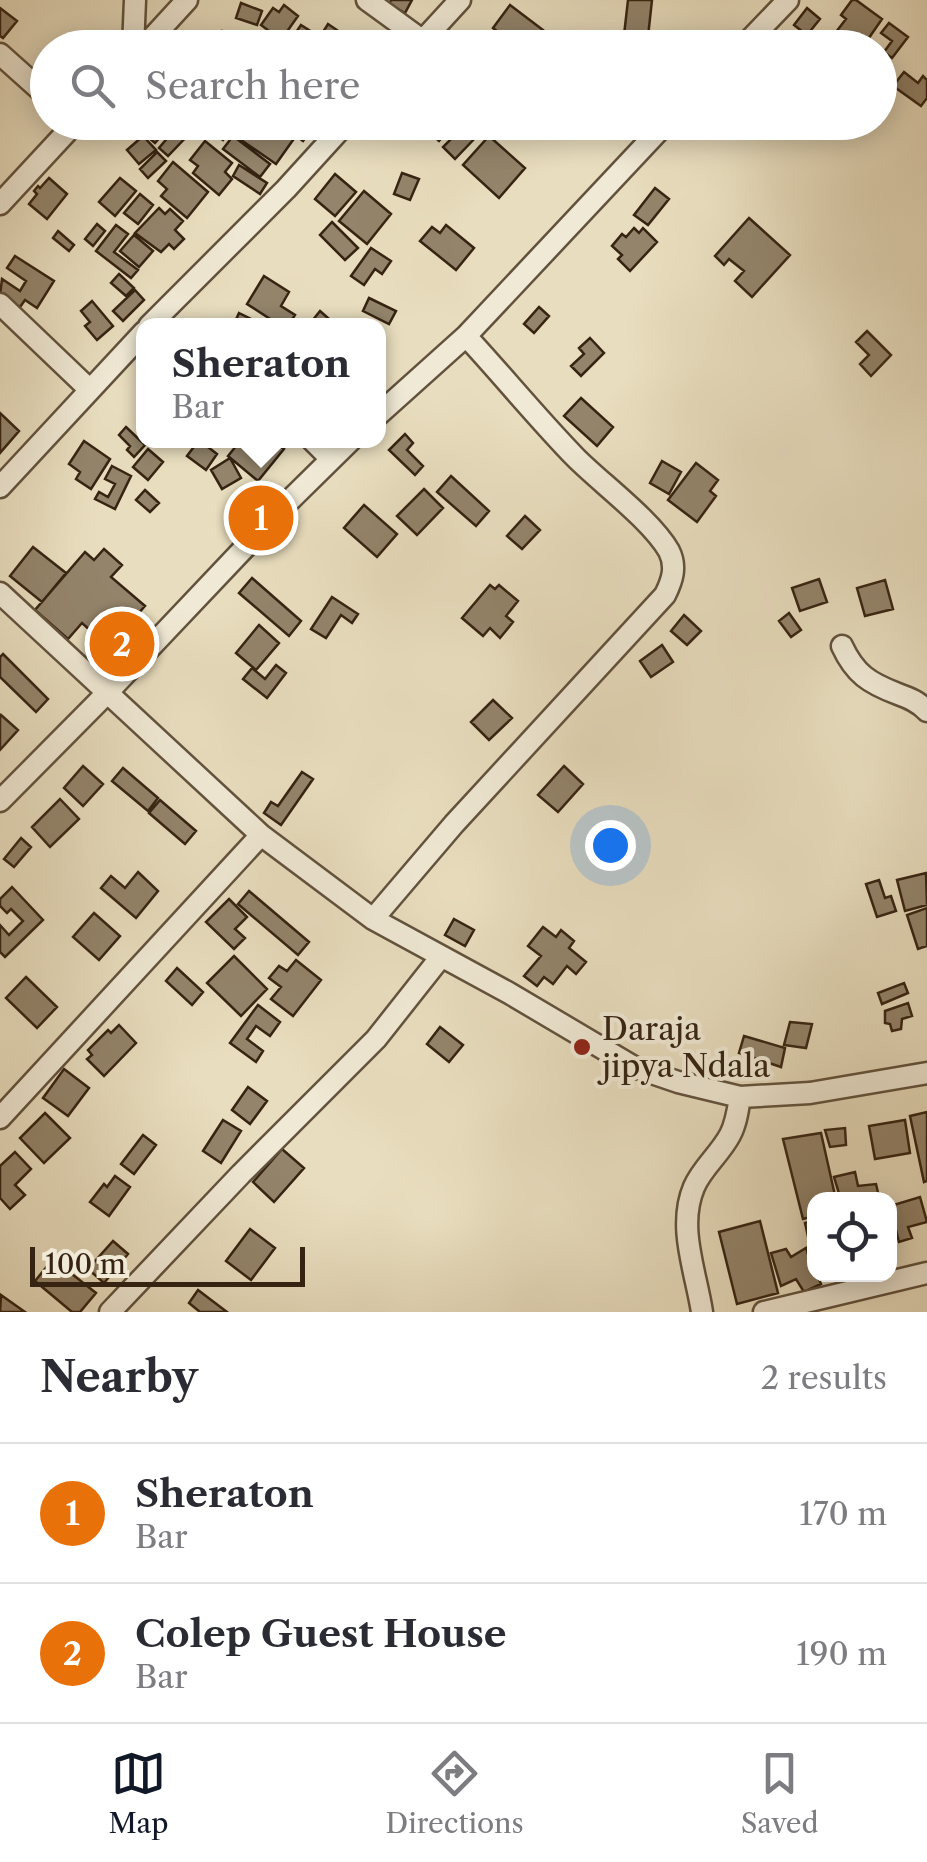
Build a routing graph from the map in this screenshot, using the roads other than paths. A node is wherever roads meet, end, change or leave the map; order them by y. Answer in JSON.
{"nodes":[{"id":1,"x":135,"y":0,"type":"edge"},
{"id":2,"x":187,"y":0,"type":"edge"},
{"id":3,"x":366,"y":0,"type":"edge"},
{"id":4,"x":460,"y":0,"type":"edge"},
{"id":5,"x":776,"y":4,"type":"edge"},
{"id":6,"x":134,"y":30,"type":"edge"},
{"id":7,"x":160,"y":30,"type":"edge"},
{"id":8,"x":402,"y":30,"type":"edge"},
{"id":9,"x":432,"y":30,"type":"edge"},
{"id":10,"x":756,"y":30,"type":"edge"},
{"id":11,"x":0,"y":54,"type":"edge"},
{"id":12,"x":30,"y":81,"type":"edge"},
{"id":13,"x":59,"y":140,"type":"edge"},
{"id":14,"x":331,"y":140,"type":"edge"},
{"id":15,"x":650,"y":140,"type":"edge"},
{"id":16,"x":0,"y":204,"type":"edge"},
{"id":17,"x":0,"y":304,"type":"edge"},
{"id":18,"x":165,"y":318,"type":"edge"},
{"id":19,"x":466,"y":336,"type":"junction"},
{"id":20,"x":136,"y":340,"type":"edge"},
{"id":21,"x":90,"y":388,"type":"junction"},
{"id":22,"x":386,"y":409,"type":"edge"},
{"id":23,"x":320,"y":448,"type":"edge"},
{"id":24,"x":342,"y":448,"type":"edge"},
{"id":25,"x":331,"y":458,"type":"junction"},
{"id":26,"x":0,"y":487,"type":"edge"},
{"id":27,"x":1,"y":597,"type":"edge"},
{"id":28,"x":842,"y":646,"type":"dead end"},
{"id":29,"x":108,"y":692,"type":"junction"},
{"id":30,"x":927,"y":711,"type":"edge"},
{"id":31,"x":0,"y":801,"type":"edge"},
{"id":32,"x":261,"y":835,"type":"junction"},
{"id":33,"x":374,"y":919,"type":"junction"},
{"id":34,"x":440,"y":958,"type":"junction"},
{"id":35,"x":927,"y":1073,"type":"edge"},
{"id":36,"x":740,"y":1098,"type":"junction"},
{"id":37,"x":0,"y":1118,"type":"edge"},
{"id":38,"x":927,"y":1273,"type":"edge"},
{"id":39,"x":110,"y":1312,"type":"edge"},
{"id":40,"x":702,"y":1312,"type":"edge"},
{"id":41,"x":764,"y":1312,"type":"edge"}],
"edges":[{"from":1,"to":6,"type":"street"},
{"from":2,"to":7,"type":"street"},
{"from":3,"to":8,"type":"street"},
{"from":4,"to":9,"type":"street"},
{"from":5,"to":10,"type":"street"},
{"from":11,"to":12,"type":"street"},
{"from":13,"to":16,"type":"street"},
{"from":14,"to":18,"type":"street"},
{"from":15,"to":19,"type":"street"},
{"from":17,"to":21,"type":"street"},
{"from":19,"to":22,"type":"street"},
{"from":19,"to":33,"type":"street"},
{"from":20,"to":21,"type":"street"},
{"from":21,"to":26,"type":"street"},
{"from":23,"to":25,"type":"street"},
{"from":24,"to":25,"type":"street"},
{"from":25,"to":29,"type":"street"},
{"from":27,"to":29,"type":"street"},
{"from":28,"to":30,"type":"street"},
{"from":29,"to":31,"type":"street"},
{"from":29,"to":32,"type":"street"},
{"from":32,"to":33,"type":"street"},
{"from":32,"to":37,"type":"street"},
{"from":33,"to":34,"type":"street"},
{"from":34,"to":36,"type":"street"},
{"from":34,"to":39,"type":"street"},
{"from":35,"to":36,"type":"street"},
{"from":36,"to":40,"type":"street"},
{"from":38,"to":41,"type":"street"}]}
